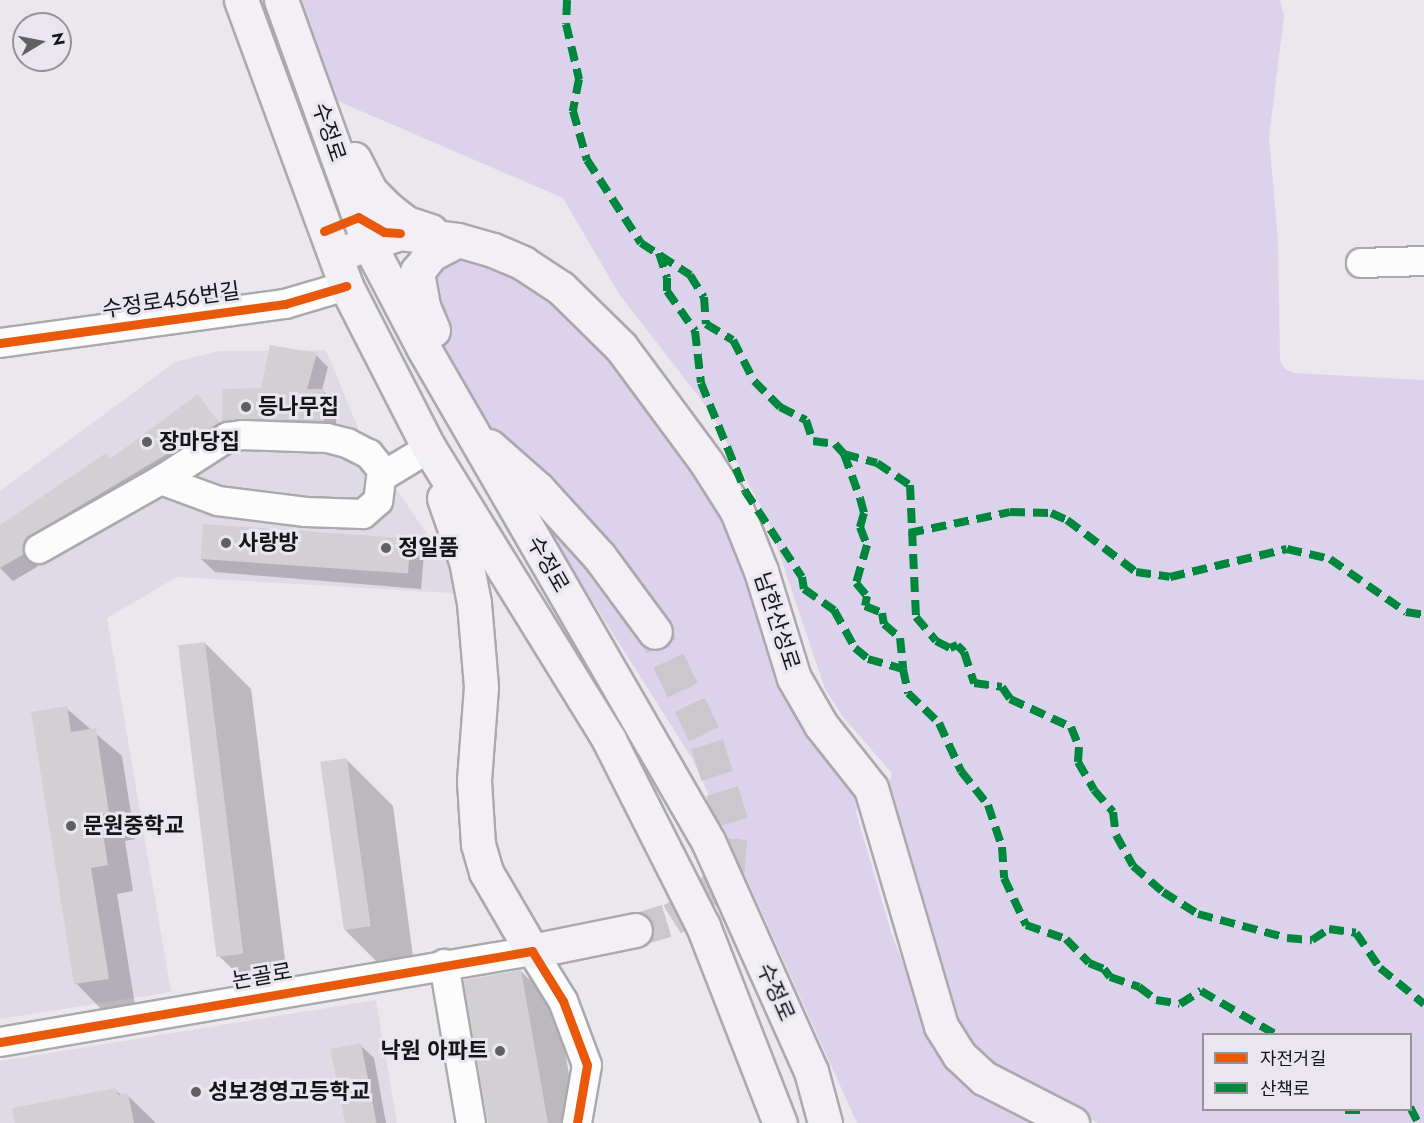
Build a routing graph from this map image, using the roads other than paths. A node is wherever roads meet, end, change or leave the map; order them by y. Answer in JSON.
{"nodes":[{"id":1,"x":241,"y":0,"type":"edge"},
{"id":2,"x":281,"y":0,"type":"edge"},
{"id":3,"x":323,"y":112,"type":"junction"},
{"id":4,"x":458,"y":240,"type":"junction"},
{"id":5,"x":336,"y":255,"type":"junction"},
{"id":6,"x":375,"y":256,"type":"junction"},
{"id":7,"x":1424,"y":261,"type":"edge"},
{"id":8,"x":1361,"y":263,"type":"dead end"},
{"id":9,"x":346,"y":286,"type":"junction"},
{"id":10,"x":0,"y":343,"type":"edge"},
{"id":11,"x":450,"y":390,"type":"junction"},
{"id":12,"x":471,"y":430,"type":"junction"},
{"id":13,"x":429,"y":448,"type":"junction"},
{"id":14,"x":382,"y":476,"type":"junction"},
{"id":15,"x":161,"y":480,"type":"junction"},
{"id":16,"x":39,"y":549,"type":"dead end"},
{"id":17,"x":656,"y":632,"type":"tunnel mouth"},
{"id":18,"x":635,"y":930,"type":"tunnel mouth"},
{"id":19,"x":532,"y":951,"type":"junction"},
{"id":20,"x":444,"y":964,"type":"junction"},
{"id":21,"x":0,"y":1042,"type":"edge"},
{"id":22,"x":471,"y":1123,"type":"edge"},
{"id":23,"x":577,"y":1123,"type":"edge"},
{"id":24,"x":780,"y":1123,"type":"edge"},
{"id":25,"x":825,"y":1123,"type":"edge"},
{"id":26,"x":1072,"y":1123,"type":"edge"}],
"edges":[{"from":1,"to":5,"type":"main road","name":"수정로"},
{"from":2,"to":3,"type":"main road","name":"수정로"},
{"from":3,"to":4,"type":"main road"},
{"from":3,"to":6,"type":"main road","name":"수정로"},
{"from":4,"to":6,"type":"main road","name":"남한산성로"},
{"from":4,"to":11,"type":"main road"},
{"from":4,"to":26,"type":"main road","name":"남한산성로"},
{"from":5,"to":6,"type":"main road"},
{"from":5,"to":9,"type":"main road","name":"수정로"},
{"from":6,"to":9,"type":"main road"},
{"from":6,"to":11,"type":"main road","name":"수정로"},
{"from":7,"to":8,"type":"street"},
{"from":9,"to":10,"type":"street","name":"수정로456번길"},
{"from":9,"to":13,"type":"main road","name":"수정로"},
{"from":11,"to":12,"type":"main road","name":"수정로"},
{"from":12,"to":17,"type":"main road"},
{"from":12,"to":25,"type":"main road","name":"수정로"},
{"from":13,"to":14,"type":"street"},
{"from":13,"to":19,"type":"main road"},
{"from":13,"to":24,"type":"main road","name":"수정로"},
{"from":14,"to":15,"type":"street"},
{"from":14,"to":15,"type":"street"},
{"from":15,"to":16,"type":"street"},
{"from":18,"to":19,"type":"main road"},
{"from":19,"to":20,"type":"street","name":"논골로"},
{"from":19,"to":23,"type":"street"},
{"from":20,"to":21,"type":"street","name":"논골로"},
{"from":20,"to":22,"type":"street"}]}
